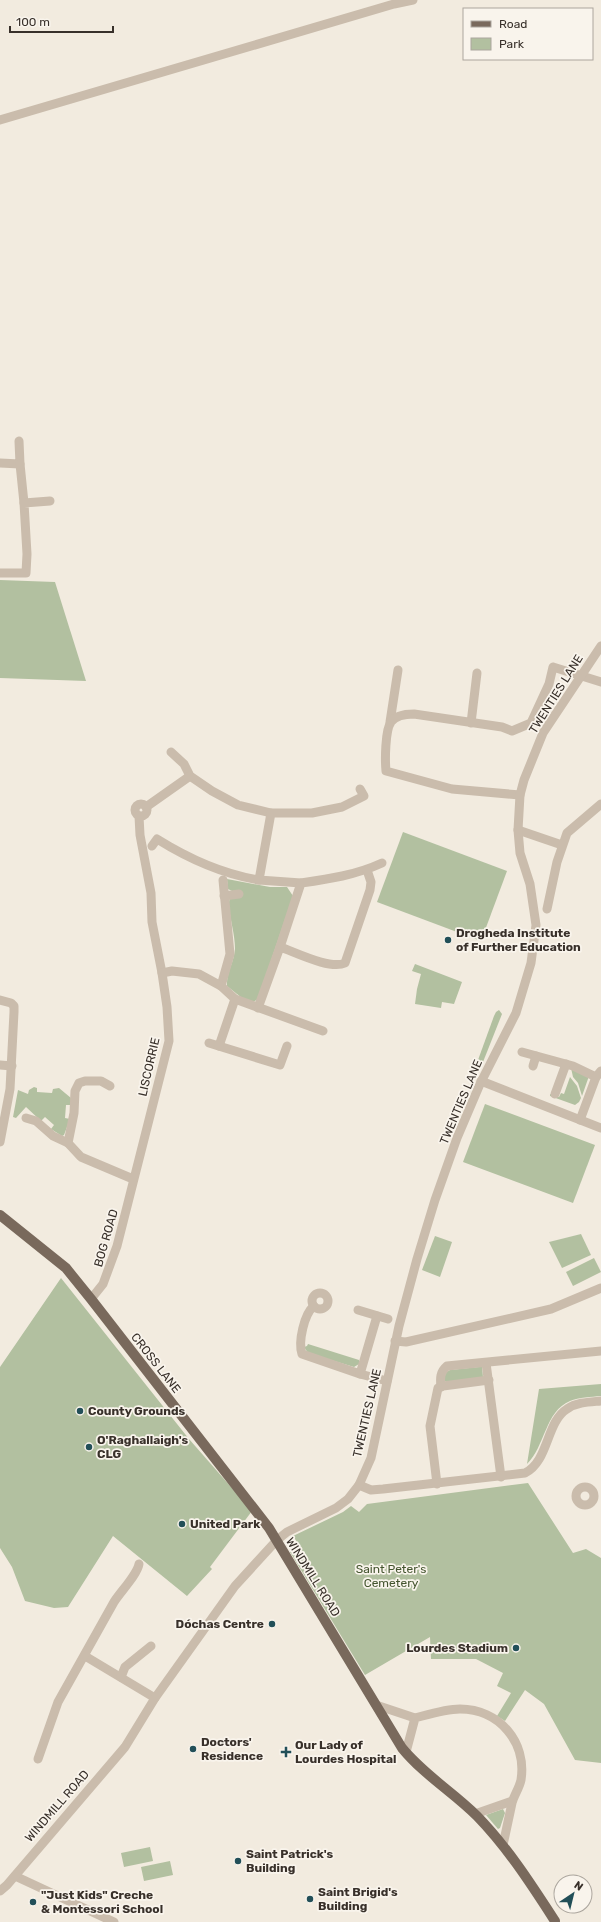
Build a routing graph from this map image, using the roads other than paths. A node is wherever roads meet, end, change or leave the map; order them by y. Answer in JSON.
{"nodes":[{"id":1,"x":413,"y":0,"type":"edge"},
{"id":2,"x":0,"y":120,"type":"edge"},
{"id":3,"x":19,"y":441,"type":"dead end"},
{"id":4,"x":0,"y":464,"type":"edge"},
{"id":5,"x":20,"y":464,"type":"junction"},
{"id":6,"x":50,"y":501,"type":"dead end"},
{"id":7,"x":24,"y":503,"type":"junction"},
{"id":8,"x":0,"y":573,"type":"edge"},
{"id":9,"x":601,"y":646,"type":"edge"},
{"id":10,"x":398,"y":670,"type":"dead end"},
{"id":11,"x":477,"y":673,"type":"dead end"},
{"id":12,"x":581,"y":676,"type":"junction"},
{"id":13,"x":601,"y":682,"type":"edge"},
{"id":14,"x":390,"y":722,"type":"junction"},
{"id":15,"x":471,"y":723,"type":"junction"},
{"id":16,"x":170,"y":752,"type":"dead end"},
{"id":17,"x":190,"y":776,"type":"junction"},
{"id":18,"x":360,"y":789,"type":"dead end"},
{"id":19,"x":520,"y":795,"type":"junction"},
{"id":20,"x":601,"y":804,"type":"edge"},
{"id":21,"x":270,"y":813,"type":"junction"},
{"id":22,"x":518,"y":830,"type":"junction"},
{"id":23,"x":562,"y":845,"type":"junction"},
{"id":24,"x":152,"y":846,"type":"dead end"},
{"id":25,"x":382,"y":863,"type":"dead end"},
{"id":26,"x":367,"y":870,"type":"junction"},
{"id":27,"x":223,"y":880,"type":"dead end"},
{"id":28,"x":260,"y":880,"type":"junction"},
{"id":29,"x":301,"y":882,"type":"junction"},
{"id":30,"x":239,"y":894,"type":"dead end"},
{"id":31,"x":224,"y":896,"type":"junction"},
{"id":32,"x":547,"y":909,"type":"dead end"},
{"id":33,"x":280,"y":947,"type":"junction"},
{"id":34,"x":162,"y":973,"type":"junction"},
{"id":35,"x":221,"y":986,"type":"junction"},
{"id":36,"x":235,"y":999,"type":"junction"},
{"id":37,"x":0,"y":1000,"type":"edge"},
{"id":38,"x":258,"y":1008,"type":"junction"},
{"id":39,"x":323,"y":1031,"type":"dead end"},
{"id":40,"x":209,"y":1043,"type":"dead end"},
{"id":41,"x":219,"y":1046,"type":"junction"},
{"id":42,"x":287,"y":1046,"type":"dead end"},
{"id":43,"x":522,"y":1052,"type":"dead end"},
{"id":44,"x":536,"y":1056,"type":"junction"},
{"id":45,"x":566,"y":1064,"type":"junction"},
{"id":46,"x":0,"y":1065,"type":"edge"},
{"id":47,"x":12,"y":1066,"type":"junction"},
{"id":48,"x":532,"y":1066,"type":"dead end"},
{"id":49,"x":598,"y":1074,"type":"edge"},
{"id":50,"x":481,"y":1081,"type":"junction"},
{"id":51,"x":110,"y":1086,"type":"dead end"},
{"id":52,"x":555,"y":1094,"type":"dead end"},
{"id":53,"x":26,"y":1118,"type":"dead end"},
{"id":54,"x":580,"y":1120,"type":"junction"},
{"id":55,"x":601,"y":1128,"type":"edge"},
{"id":56,"x":0,"y":1142,"type":"edge"},
{"id":57,"x":68,"y":1143,"type":"junction"},
{"id":58,"x":133,"y":1179,"type":"junction"},
{"id":59,"x":0,"y":1215,"type":"edge"},
{"id":60,"x":601,"y":1288,"type":"edge"},
{"id":61,"x":91,"y":1299,"type":"junction"},
{"id":62,"x":314,"y":1306,"type":"dead end"},
{"id":63,"x":358,"y":1310,"type":"dead end"},
{"id":64,"x":377,"y":1316,"type":"junction"},
{"id":65,"x":388,"y":1319,"type":"dead end"},
{"id":66,"x":396,"y":1341,"type":"junction"},
{"id":67,"x":601,"y":1351,"type":"edge"},
{"id":68,"x":486,"y":1363,"type":"junction"},
{"id":69,"x":360,"y":1374,"type":"junction"},
{"id":70,"x":489,"y":1380,"type":"junction"},
{"id":71,"x":387,"y":1381,"type":"junction"},
{"id":72,"x":441,"y":1387,"type":"junction"},
{"id":73,"x":601,"y":1401,"type":"edge"},
{"id":74,"x":501,"y":1476,"type":"junction"},
{"id":75,"x":436,"y":1484,"type":"junction"},
{"id":76,"x":359,"y":1485,"type":"junction"},
{"id":77,"x":277,"y":1540,"type":"junction"},
{"id":78,"x":139,"y":1564,"type":"dead end"},
{"id":79,"x":151,"y":1646,"type":"dead end"},
{"id":80,"x":85,"y":1656,"type":"junction"},
{"id":81,"x":121,"y":1677,"type":"junction"},
{"id":82,"x":155,"y":1698,"type":"junction"},
{"id":83,"x":376,"y":1705,"type":"junction"},
{"id":84,"x":415,"y":1718,"type":"junction"},
{"id":85,"x":406,"y":1752,"type":"junction"},
{"id":86,"x":38,"y":1759,"type":"dead end"},
{"id":87,"x":512,"y":1801,"type":"junction"},
{"id":88,"x":475,"y":1814,"type":"junction"},
{"id":89,"x":503,"y":1845,"type":"junction"},
{"id":90,"x":15,"y":1876,"type":"junction"},
{"id":91,"x":0,"y":1891,"type":"edge"},
{"id":92,"x":114,"y":1922,"type":"edge"},
{"id":93,"x":558,"y":1922,"type":"edge"}],
"edges":[{"from":1,"to":2,"type":"street"},
{"from":3,"to":5,"type":"street"},
{"from":4,"to":5,"type":"street"},
{"from":5,"to":7,"type":"street"},
{"from":6,"to":7,"type":"street"},
{"from":7,"to":8,"type":"street"},
{"from":9,"to":12,"type":"street","name":"TWENTIES LANE"},
{"from":10,"to":14,"type":"street"},
{"from":11,"to":15,"type":"street"},
{"from":12,"to":13,"type":"street"},
{"from":12,"to":15,"type":"street"},
{"from":12,"to":19,"type":"street","name":"TWENTIES LANE"},
{"from":14,"to":15,"type":"street"},
{"from":14,"to":19,"type":"street"},
{"from":16,"to":17,"type":"street"},
{"from":17,"to":21,"type":"street"},
{"from":17,"to":34,"type":"street","name":"LISCORRIE"},
{"from":18,"to":21,"type":"street"},
{"from":19,"to":22,"type":"street","name":"TWENTIES LANE"},
{"from":20,"to":23,"type":"street"},
{"from":21,"to":28,"type":"street"},
{"from":22,"to":23,"type":"street"},
{"from":22,"to":50,"type":"street","name":"TWENTIES LANE"},
{"from":23,"to":32,"type":"street"},
{"from":24,"to":28,"type":"street"},
{"from":25,"to":26,"type":"street"},
{"from":26,"to":29,"type":"street"},
{"from":26,"to":33,"type":"street"},
{"from":27,"to":31,"type":"street"},
{"from":28,"to":29,"type":"street"},
{"from":29,"to":33,"type":"street"},
{"from":30,"to":31,"type":"street"},
{"from":31,"to":35,"type":"street"},
{"from":33,"to":38,"type":"street"},
{"from":34,"to":35,"type":"street"},
{"from":34,"to":58,"type":"street","name":"LISCORRIE"},
{"from":35,"to":36,"type":"street"},
{"from":36,"to":38,"type":"street"},
{"from":36,"to":41,"type":"street"},
{"from":37,"to":47,"type":"street"},
{"from":38,"to":39,"type":"street"},
{"from":40,"to":41,"type":"street"},
{"from":41,"to":42,"type":"street"},
{"from":43,"to":44,"type":"street"},
{"from":44,"to":45,"type":"street"},
{"from":44,"to":48,"type":"street"},
{"from":45,"to":49,"type":"street"},
{"from":45,"to":52,"type":"street"},
{"from":46,"to":47,"type":"street"},
{"from":47,"to":56,"type":"street"},
{"from":49,"to":54,"type":"street"},
{"from":50,"to":54,"type":"street"},
{"from":50,"to":66,"type":"street","name":"TWENTIES LANE"},
{"from":51,"to":57,"type":"street"},
{"from":53,"to":57,"type":"street"},
{"from":54,"to":55,"type":"street"},
{"from":57,"to":58,"type":"street"},
{"from":58,"to":61,"type":"street","name":"BOG ROAD"},
{"from":59,"to":61,"type":"main road","name":"CROSS LANE"},
{"from":60,"to":66,"type":"street"},
{"from":61,"to":77,"type":"main road","name":"CROSS LANE"},
{"from":62,"to":69,"type":"street"},
{"from":63,"to":64,"type":"street"},
{"from":64,"to":65,"type":"street"},
{"from":64,"to":69,"type":"street"},
{"from":66,"to":71,"type":"street","name":"TWENTIES LANE"},
{"from":67,"to":68,"type":"street"},
{"from":68,"to":70,"type":"street"},
{"from":68,"to":72,"type":"street"},
{"from":69,"to":71,"type":"street"},
{"from":70,"to":72,"type":"street"},
{"from":70,"to":74,"type":"street"},
{"from":71,"to":76,"type":"street","name":"TWENTIES LANE"},
{"from":72,"to":75,"type":"street"},
{"from":73,"to":74,"type":"street"},
{"from":74,"to":75,"type":"street"},
{"from":75,"to":76,"type":"street"},
{"from":76,"to":77,"type":"street","name":"TWENTIES LANE"},
{"from":77,"to":82,"type":"street","name":"WINDMILL ROAD"},
{"from":77,"to":83,"type":"main road","name":"WINDMILL ROAD"},
{"from":78,"to":80,"type":"street"},
{"from":79,"to":81,"type":"street"},
{"from":80,"to":81,"type":"street"},
{"from":80,"to":86,"type":"street"},
{"from":81,"to":82,"type":"street"},
{"from":82,"to":90,"type":"street","name":"WINDMILL ROAD"},
{"from":83,"to":84,"type":"street"},
{"from":83,"to":85,"type":"main road","name":"WINDMILL ROAD"},
{"from":84,"to":85,"type":"street"},
{"from":84,"to":87,"type":"street"},
{"from":85,"to":88,"type":"main road","name":"WINDMILL ROAD"},
{"from":87,"to":88,"type":"street"},
{"from":87,"to":89,"type":"street"},
{"from":88,"to":89,"type":"main road","name":"WINDMILL ROAD"},
{"from":89,"to":93,"type":"main road","name":"WINDMILL ROAD"},
{"from":90,"to":91,"type":"street","name":"WINDMILL ROAD"},
{"from":90,"to":92,"type":"street"}]}
